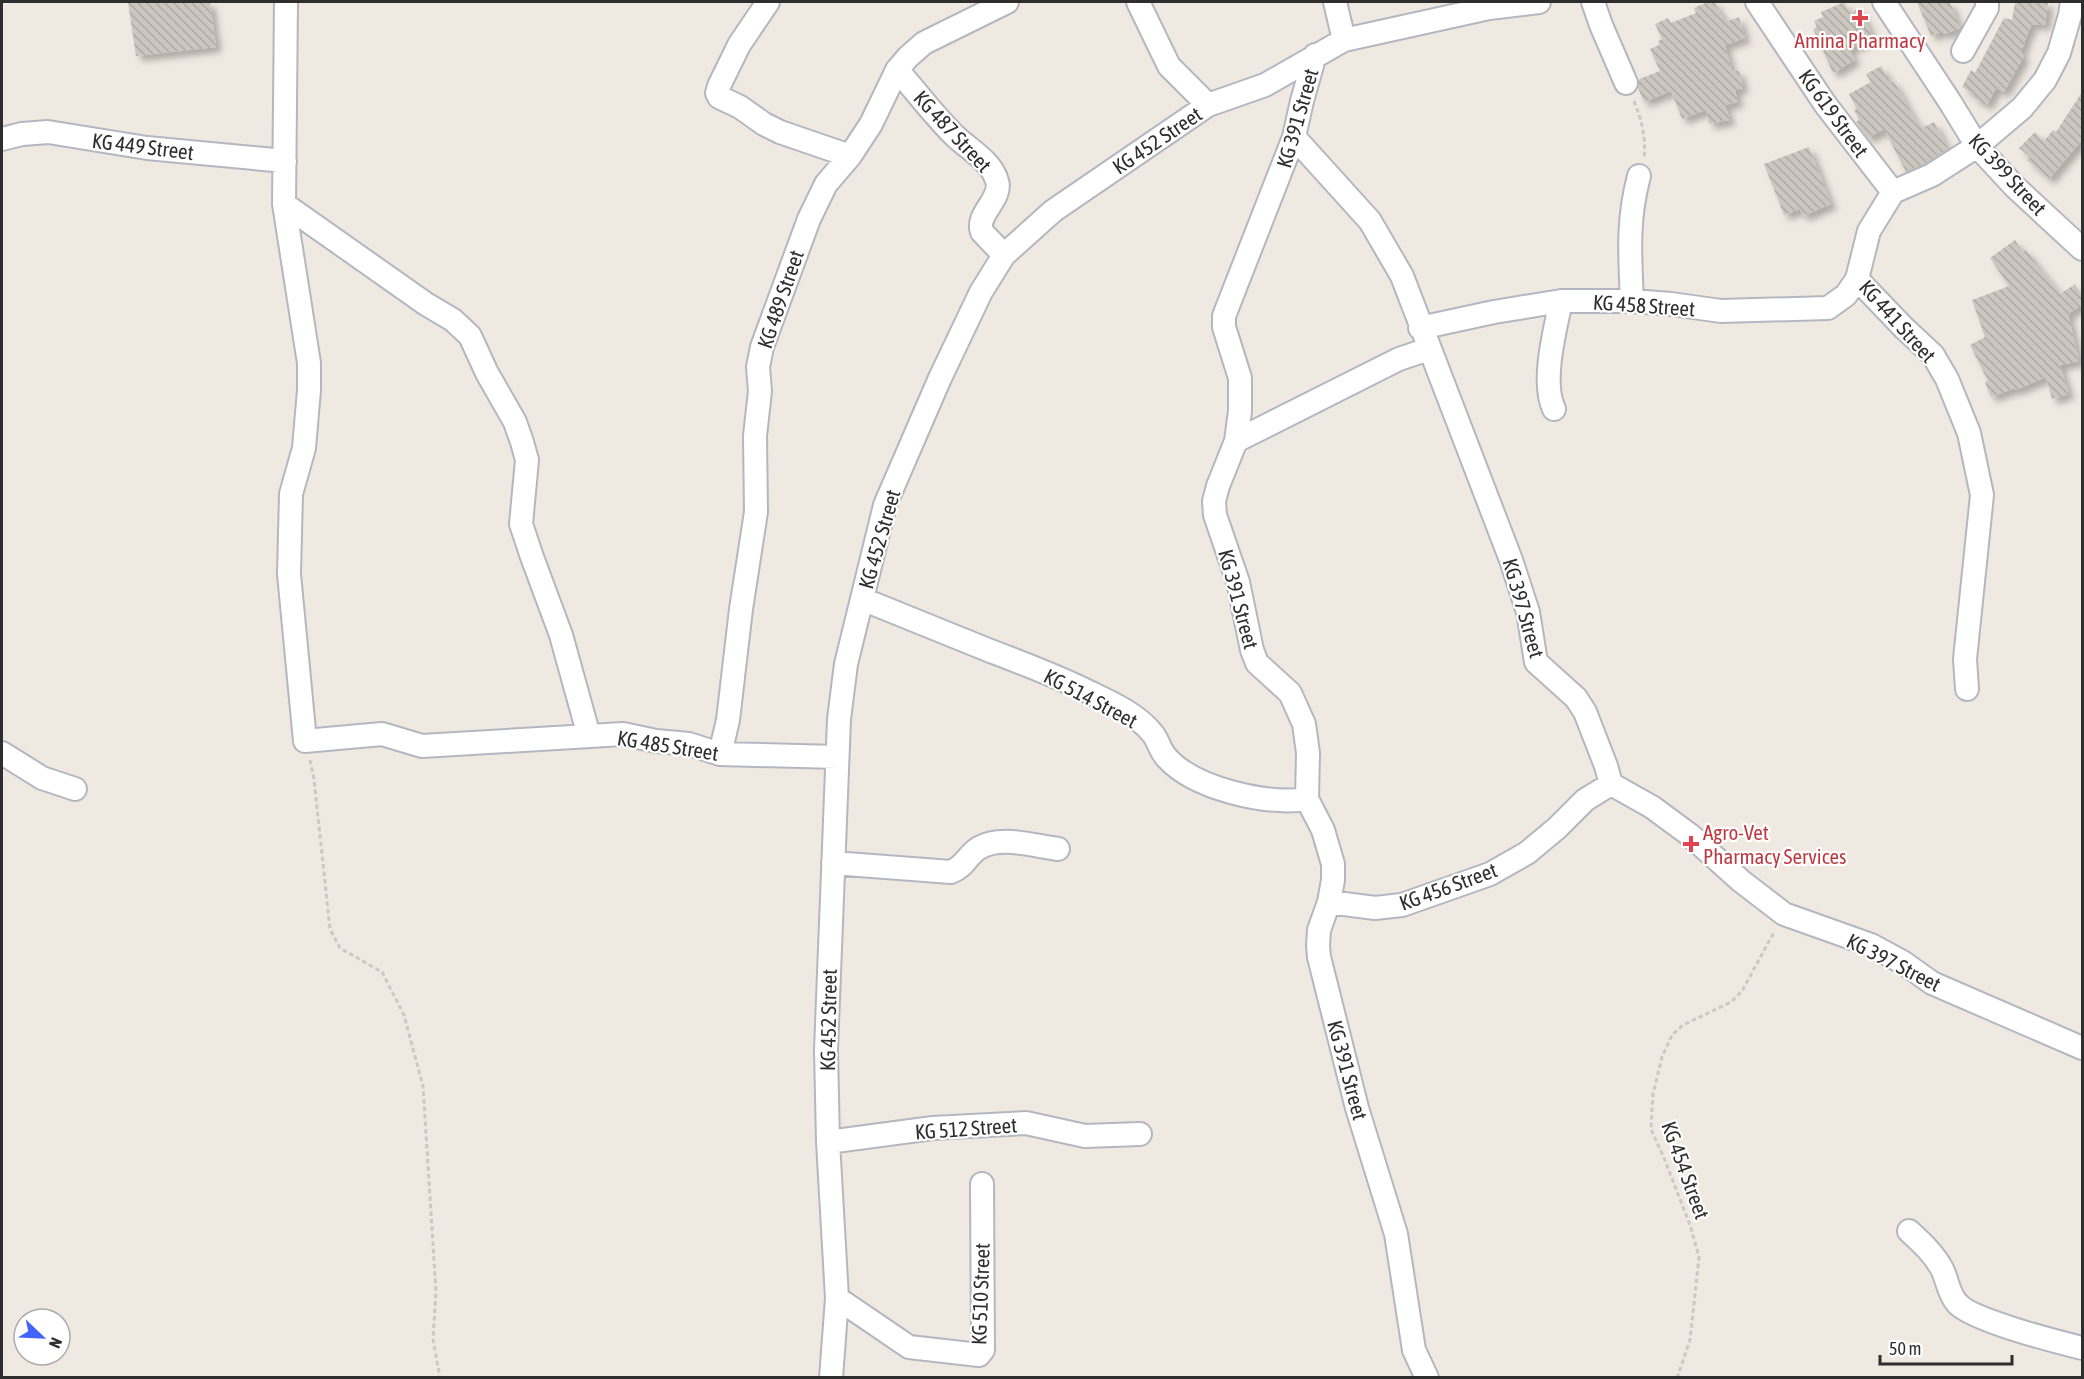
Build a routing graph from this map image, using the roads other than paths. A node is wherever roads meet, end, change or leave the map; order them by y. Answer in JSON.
{"nodes":[{"id":1,"x":286,"y":2,"type":"edge"},
{"id":2,"x":768,"y":2,"type":"edge"},
{"id":3,"x":1007,"y":2,"type":"edge"},
{"id":4,"x":1138,"y":2,"type":"edge"},
{"id":5,"x":1335,"y":2,"type":"edge"},
{"id":6,"x":1539,"y":2,"type":"edge"},
{"id":7,"x":1593,"y":2,"type":"edge"},
{"id":8,"x":1757,"y":2,"type":"edge"},
{"id":9,"x":1884,"y":2,"type":"edge"},
{"id":10,"x":1987,"y":2,"type":"edge"},
{"id":11,"x":2072,"y":2,"type":"edge"},
{"id":12,"x":1344,"y":40,"type":"junction"},
{"id":13,"x":1963,"y":51,"type":"dead end"},
{"id":14,"x":1315,"y":55,"type":"junction"},
{"id":15,"x":897,"y":70,"type":"junction"},
{"id":16,"x":1626,"y":83,"type":"road end"},
{"id":17,"x":1208,"y":105,"type":"junction"},
{"id":18,"x":1294,"y":136,"type":"junction"},
{"id":19,"x":2,"y":139,"type":"edge"},
{"id":20,"x":1977,"y":146,"type":"junction"},
{"id":21,"x":850,"y":156,"type":"junction"},
{"id":22,"x":285,"y":161,"type":"junction"},
{"id":23,"x":1639,"y":176,"type":"road end"},
{"id":24,"x":1893,"y":192,"type":"junction"},
{"id":25,"x":284,"y":204,"type":"junction"},
{"id":26,"x":2082,"y":249,"type":"edge"},
{"id":27,"x":1004,"y":255,"type":"junction"},
{"id":28,"x":1857,"y":279,"type":"junction"},
{"id":29,"x":1632,"y":300,"type":"junction"},
{"id":30,"x":1561,"y":301,"type":"junction"},
{"id":31,"x":1420,"y":328,"type":"junction"},
{"id":32,"x":1429,"y":349,"type":"junction"},
{"id":33,"x":1554,"y":409,"type":"dead end"},
{"id":34,"x":1236,"y":441,"type":"junction"},
{"id":35,"x":862,"y":599,"type":"junction"},
{"id":36,"x":1967,"y":688,"type":"dead end"},
{"id":37,"x":589,"y":736,"type":"junction"},
{"id":38,"x":2,"y":753,"type":"edge"},
{"id":39,"x":720,"y":754,"type":"junction"},
{"id":40,"x":837,"y":757,"type":"junction"},
{"id":41,"x":1611,"y":784,"type":"junction"},
{"id":42,"x":75,"y":789,"type":"dead end"},
{"id":43,"x":1307,"y":799,"type":"junction"},
{"id":44,"x":1058,"y":849,"type":"dead end"},
{"id":45,"x":833,"y":863,"type":"junction"},
{"id":46,"x":1329,"y":902,"type":"junction"},
{"id":47,"x":2082,"y":1048,"type":"edge"},
{"id":48,"x":1140,"y":1134,"type":"dead end"},
{"id":49,"x":828,"y":1142,"type":"junction"},
{"id":50,"x":982,"y":1184,"type":"dead end"},
{"id":51,"x":1909,"y":1231,"type":"dead end"},
{"id":52,"x":837,"y":1298,"type":"junction"},
{"id":53,"x":2082,"y":1348,"type":"edge"},
{"id":54,"x":831,"y":1377,"type":"edge"},
{"id":55,"x":1427,"y":1377,"type":"edge"}],
"edges":[{"from":1,"to":22,"type":"street"},
{"from":2,"to":21,"type":"street"},
{"from":3,"to":15,"type":"street","name":"KG 489 Street"},
{"from":4,"to":17,"type":"street"},
{"from":5,"to":12,"type":"street"},
{"from":6,"to":12,"type":"street","name":"KG 452 Street"},
{"from":7,"to":16,"type":"street"},
{"from":8,"to":24,"type":"street","name":"KG 619 Street"},
{"from":9,"to":20,"type":"street","name":"KG 399 Street"},
{"from":10,"to":13,"type":"street"},
{"from":11,"to":20,"type":"street"},
{"from":12,"to":14,"type":"street","name":"KG 452 Street"},
{"from":14,"to":17,"type":"street","name":"KG 452 Street"},
{"from":14,"to":18,"type":"street","name":"KG 391 Street"},
{"from":15,"to":21,"type":"street","name":"KG 489 Street"},
{"from":15,"to":27,"type":"street","name":"KG 487 Street"},
{"from":17,"to":27,"type":"street","name":"KG 452 Street"},
{"from":18,"to":31,"type":"street","name":"KG 397 Street"},
{"from":18,"to":34,"type":"street","name":"KG 391 Street"},
{"from":19,"to":22,"type":"street","name":"KG 449 Street"},
{"from":20,"to":24,"type":"street"},
{"from":20,"to":26,"type":"street","name":"KG 399 Street"},
{"from":21,"to":39,"type":"street","name":"KG 489 Street"},
{"from":22,"to":25,"type":"street"},
{"from":23,"to":29,"type":"street"},
{"from":24,"to":28,"type":"street","name":"KG 441 Street"},
{"from":25,"to":37,"type":"street"},
{"from":25,"to":37,"type":"street","name":"KG 485 Street"},
{"from":27,"to":35,"type":"street","name":"KG 452 Street"},
{"from":28,"to":29,"type":"street","name":"KG 458 Street"},
{"from":28,"to":36,"type":"street","name":"KG 441 Street"},
{"from":29,"to":30,"type":"street","name":"KG 458 Street"},
{"from":30,"to":31,"type":"street","name":"KG 458 Street"},
{"from":30,"to":33,"type":"street"},
{"from":31,"to":32,"type":"street","name":"KG 397 Street"},
{"from":32,"to":34,"type":"street"},
{"from":32,"to":41,"type":"street","name":"KG 397 Street"},
{"from":34,"to":43,"type":"street","name":"KG 391 Street"},
{"from":35,"to":40,"type":"street","name":"KG 452 Street"},
{"from":35,"to":43,"type":"street","name":"KG 514 Street"},
{"from":37,"to":39,"type":"street","name":"KG 485 Street"},
{"from":38,"to":42,"type":"street"},
{"from":39,"to":40,"type":"street","name":"KG 485 Street"},
{"from":40,"to":45,"type":"street","name":"KG 452 Street"},
{"from":41,"to":46,"type":"street","name":"KG 456 Street"},
{"from":41,"to":47,"type":"street","name":"KG 397 Street"},
{"from":43,"to":46,"type":"street","name":"KG 391 Street"},
{"from":44,"to":45,"type":"street"},
{"from":45,"to":49,"type":"street","name":"KG 452 Street"},
{"from":46,"to":55,"type":"street","name":"KG 391 Street"},
{"from":48,"to":49,"type":"street","name":"KG 512 Street"},
{"from":49,"to":52,"type":"street","name":"KG 452 Street"},
{"from":50,"to":52,"type":"street","name":"KG 510 Street"},
{"from":51,"to":53,"type":"street"},
{"from":52,"to":54,"type":"street","name":"KG 452 Street"}]}
